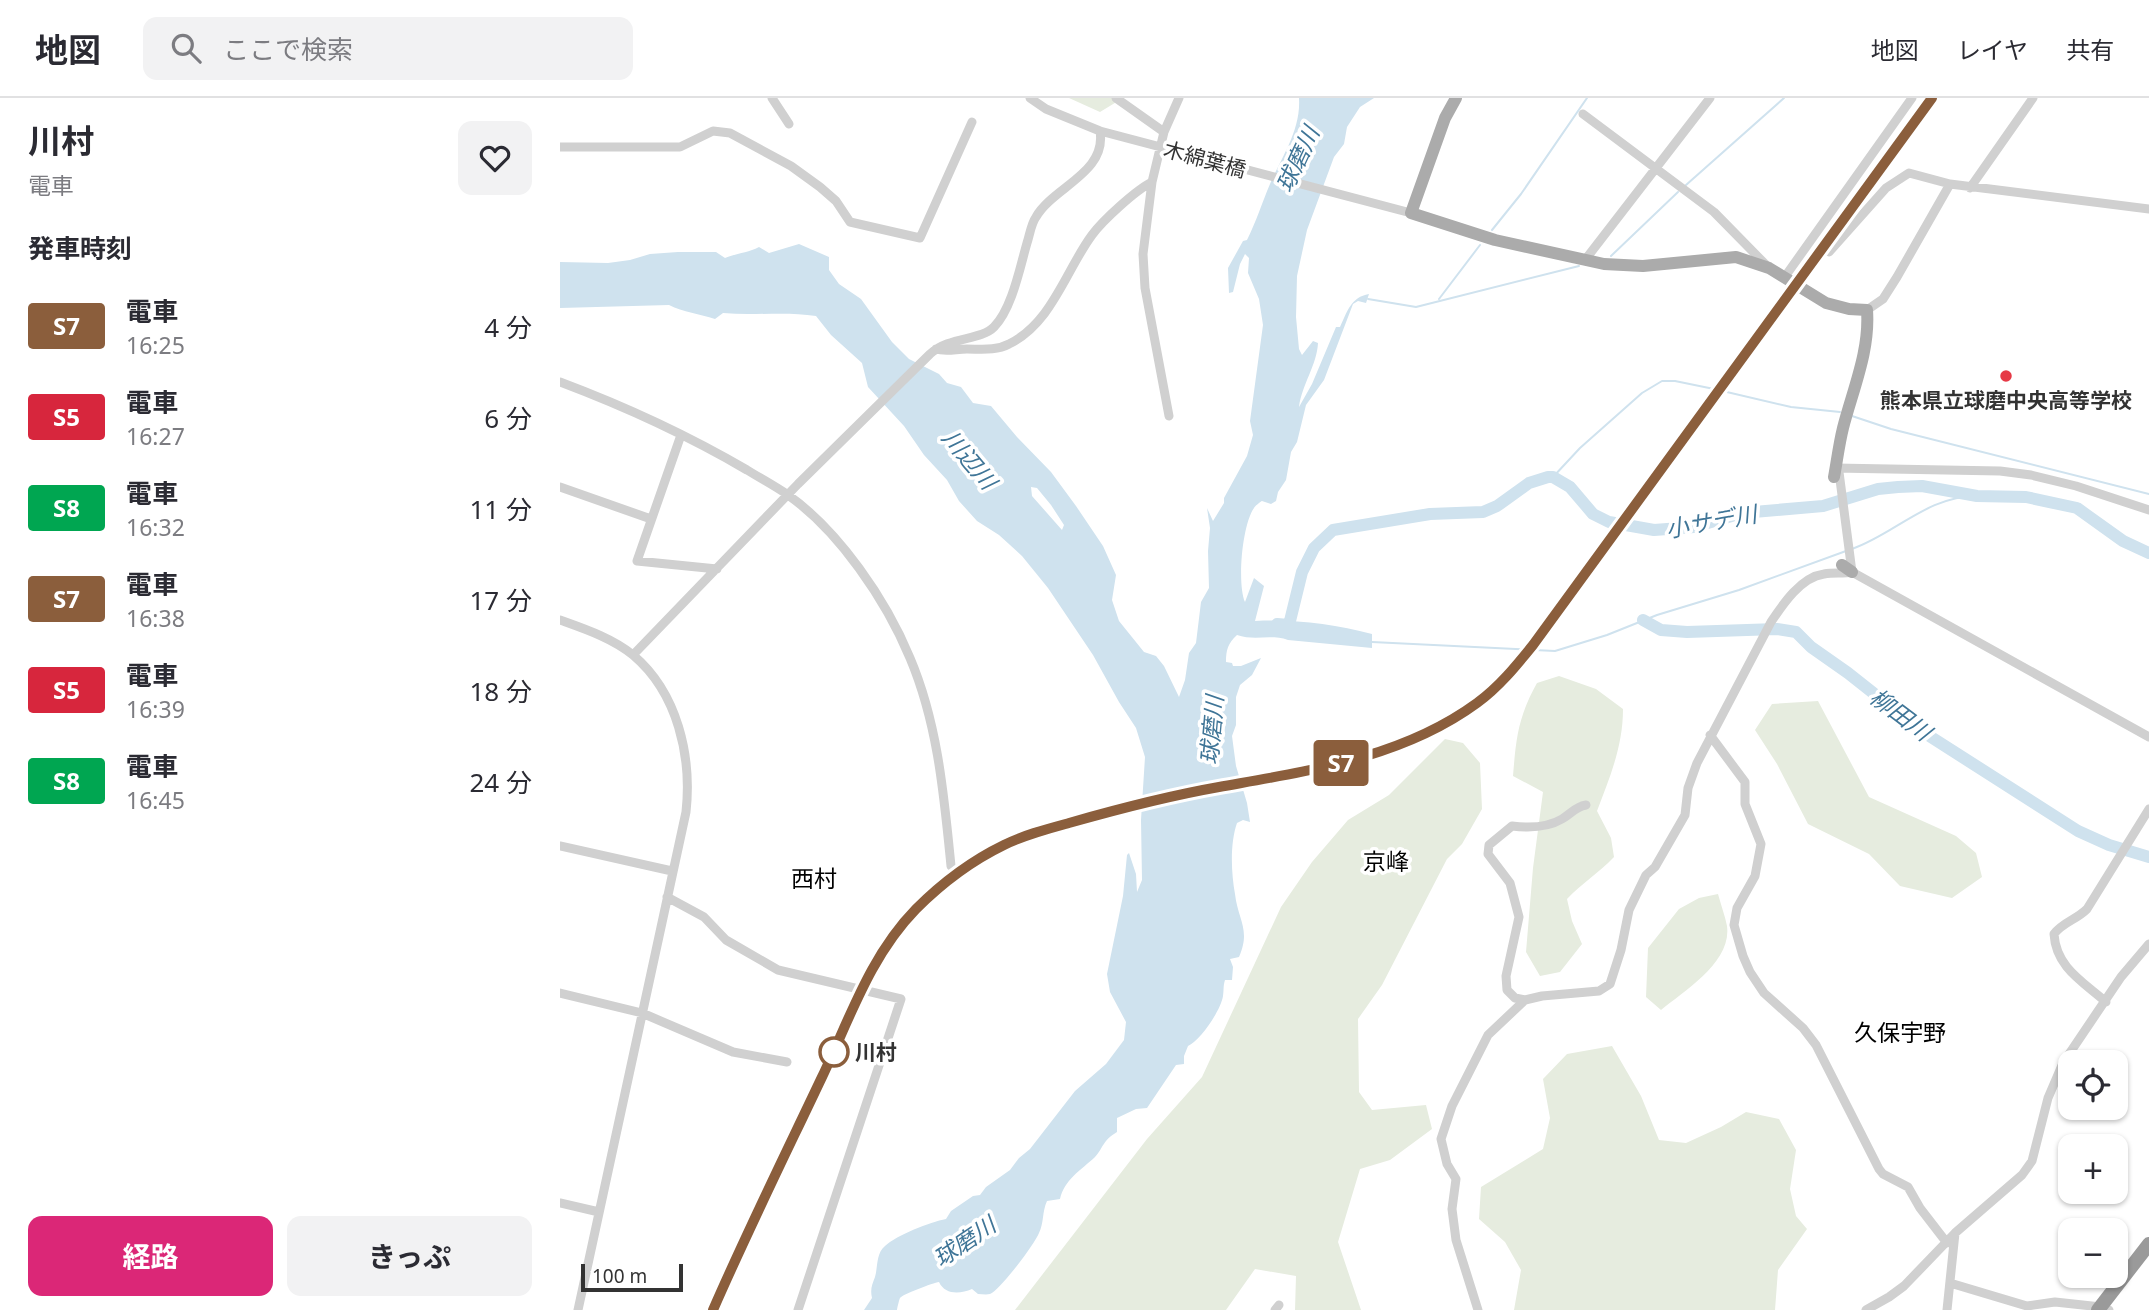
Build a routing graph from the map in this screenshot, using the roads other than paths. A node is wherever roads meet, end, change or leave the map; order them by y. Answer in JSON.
{"nodes":[{"id":1,"x":772,"y":98,"type":"edge"},
{"id":2,"x":1030,"y":98,"type":"edge"},
{"id":3,"x":1116,"y":98,"type":"edge"},
{"id":4,"x":1179,"y":98,"type":"edge"},
{"id":5,"x":1456,"y":98,"type":"edge"},
{"id":6,"x":1710,"y":98,"type":"edge"},
{"id":7,"x":1912,"y":98,"type":"edge"},
{"id":8,"x":2033,"y":98,"type":"edge"},
{"id":9,"x":1583,"y":114,"type":"dead end"},
{"id":10,"x":972,"y":122,"type":"dead end"},
{"id":11,"x":789,"y":124,"type":"dead end"},
{"id":12,"x":1100,"y":131,"type":"junction"},
{"id":13,"x":1164,"y":132,"type":"junction"},
{"id":14,"x":560,"y":147,"type":"edge"},
{"id":15,"x":1656,"y":170,"type":"junction"},
{"id":16,"x":1152,"y":182,"type":"junction"},
{"id":17,"x":1950,"y":184,"type":"junction"},
{"id":18,"x":1969,"y":188,"type":"junction"},
{"id":19,"x":2149,"y":209,"type":"edge"},
{"id":20,"x":1406,"y":212,"type":"junction"},
{"id":21,"x":1829,"y":252,"type":"dead end"},
{"id":22,"x":1585,"y":260,"type":"junction"},
{"id":23,"x":1769,"y":268,"type":"junction"},
{"id":24,"x":1784,"y":278,"type":"junction"},
{"id":25,"x":1867,"y":310,"type":"junction"},
{"id":26,"x":933,"y":351,"type":"junction"},
{"id":27,"x":560,"y":382,"type":"edge"},
{"id":28,"x":1170,"y":416,"type":"dead end"},
{"id":29,"x":681,"y":435,"type":"junction"},
{"id":30,"x":1835,"y":473,"type":"junction"},
{"id":31,"x":560,"y":487,"type":"edge"},
{"id":32,"x":788,"y":495,"type":"junction"},
{"id":33,"x":2149,"y":510,"type":"edge"},
{"id":34,"x":651,"y":519,"type":"junction"},
{"id":35,"x":717,"y":569,"type":"junction"},
{"id":36,"x":1847,"y":569,"type":"junction"},
{"id":37,"x":560,"y":620,"type":"edge"},
{"id":38,"x":633,"y":655,"type":"junction"},
{"id":39,"x":1710,"y":735,"type":"junction"},
{"id":40,"x":2149,"y":737,"type":"edge"},
{"id":41,"x":1586,"y":805,"type":"dead end"},
{"id":42,"x":2149,"y":809,"type":"edge"},
{"id":43,"x":560,"y":846,"type":"edge"},
{"id":44,"x":951,"y":866,"type":"dead end"},
{"id":45,"x":672,"y":871,"type":"junction"},
{"id":46,"x":667,"y":897,"type":"junction"},
{"id":47,"x":2149,"y":944,"type":"edge"},
{"id":48,"x":560,"y":993,"type":"edge"},
{"id":49,"x":1525,"y":1000,"type":"junction"},
{"id":50,"x":2106,"y":1002,"type":"junction"},
{"id":51,"x":642,"y":1013,"type":"junction"},
{"id":52,"x":787,"y":1062,"type":"dead end"},
{"id":53,"x":560,"y":1203,"type":"edge"},
{"id":54,"x":599,"y":1212,"type":"junction"},
{"id":55,"x":1955,"y":1233,"type":"junction"},
{"id":56,"x":1947,"y":1242,"type":"junction"},
{"id":57,"x":2149,"y":1244,"type":"edge"},
{"id":58,"x":1950,"y":1283,"type":"junction"},
{"id":59,"x":2103,"y":1309,"type":"edge"},
{"id":60,"x":578,"y":1310,"type":"edge"},
{"id":61,"x":798,"y":1310,"type":"edge"},
{"id":62,"x":1478,"y":1310,"type":"edge"},
{"id":63,"x":1866,"y":1310,"type":"edge"},
{"id":64,"x":1947,"y":1310,"type":"edge"}],
"edges":[{"from":1,"to":11,"type":"street"},
{"from":2,"to":12,"type":"street","name":"木綿葉橋"},
{"from":3,"to":13,"type":"street"},
{"from":4,"to":13,"type":"street"},
{"from":5,"to":20,"type":"main road"},
{"from":6,"to":15,"type":"street"},
{"from":7,"to":24,"type":"street"},
{"from":8,"to":18,"type":"street"},
{"from":9,"to":15,"type":"street"},
{"from":10,"to":14,"type":"street"},
{"from":12,"to":20,"type":"street","name":"木綿葉橋"},
{"from":12,"to":26,"type":"street"},
{"from":13,"to":16,"type":"street"},
{"from":15,"to":22,"type":"street"},
{"from":15,"to":23,"type":"street"},
{"from":16,"to":26,"type":"street"},
{"from":16,"to":28,"type":"street"},
{"from":17,"to":18,"type":"street"},
{"from":17,"to":21,"type":"street"},
{"from":17,"to":25,"type":"street"},
{"from":18,"to":19,"type":"street"},
{"from":20,"to":22,"type":"main road"},
{"from":22,"to":23,"type":"main road"},
{"from":23,"to":24,"type":"main road"},
{"from":24,"to":25,"type":"main road"},
{"from":25,"to":30,"type":"main road"},
{"from":26,"to":32,"type":"street"},
{"from":27,"to":29,"type":"street"},
{"from":29,"to":32,"type":"street"},
{"from":29,"to":34,"type":"street"},
{"from":30,"to":33,"type":"street"},
{"from":30,"to":36,"type":"street"},
{"from":31,"to":34,"type":"street"},
{"from":32,"to":35,"type":"street"},
{"from":32,"to":44,"type":"street"},
{"from":34,"to":35,"type":"street"},
{"from":35,"to":38,"type":"street"},
{"from":36,"to":39,"type":"street"},
{"from":36,"to":40,"type":"street"},
{"from":37,"to":38,"type":"street"},
{"from":38,"to":45,"type":"street"},
{"from":39,"to":49,"type":"street"},
{"from":39,"to":56,"type":"street"},
{"from":41,"to":49,"type":"street"},
{"from":42,"to":50,"type":"street"},
{"from":43,"to":45,"type":"street"},
{"from":45,"to":46,"type":"street"},
{"from":46,"to":51,"type":"street"},
{"from":46,"to":61,"type":"street"},
{"from":47,"to":50,"type":"street"},
{"from":48,"to":51,"type":"street"},
{"from":49,"to":62,"type":"street"},
{"from":50,"to":55,"type":"street"},
{"from":51,"to":52,"type":"street"},
{"from":51,"to":54,"type":"street"},
{"from":53,"to":54,"type":"street"},
{"from":54,"to":60,"type":"street"},
{"from":55,"to":56,"type":"street"},
{"from":55,"to":58,"type":"street"},
{"from":56,"to":63,"type":"street"},
{"from":57,"to":59,"type":"highway"},
{"from":58,"to":59,"type":"street"},
{"from":58,"to":64,"type":"street"}]}
